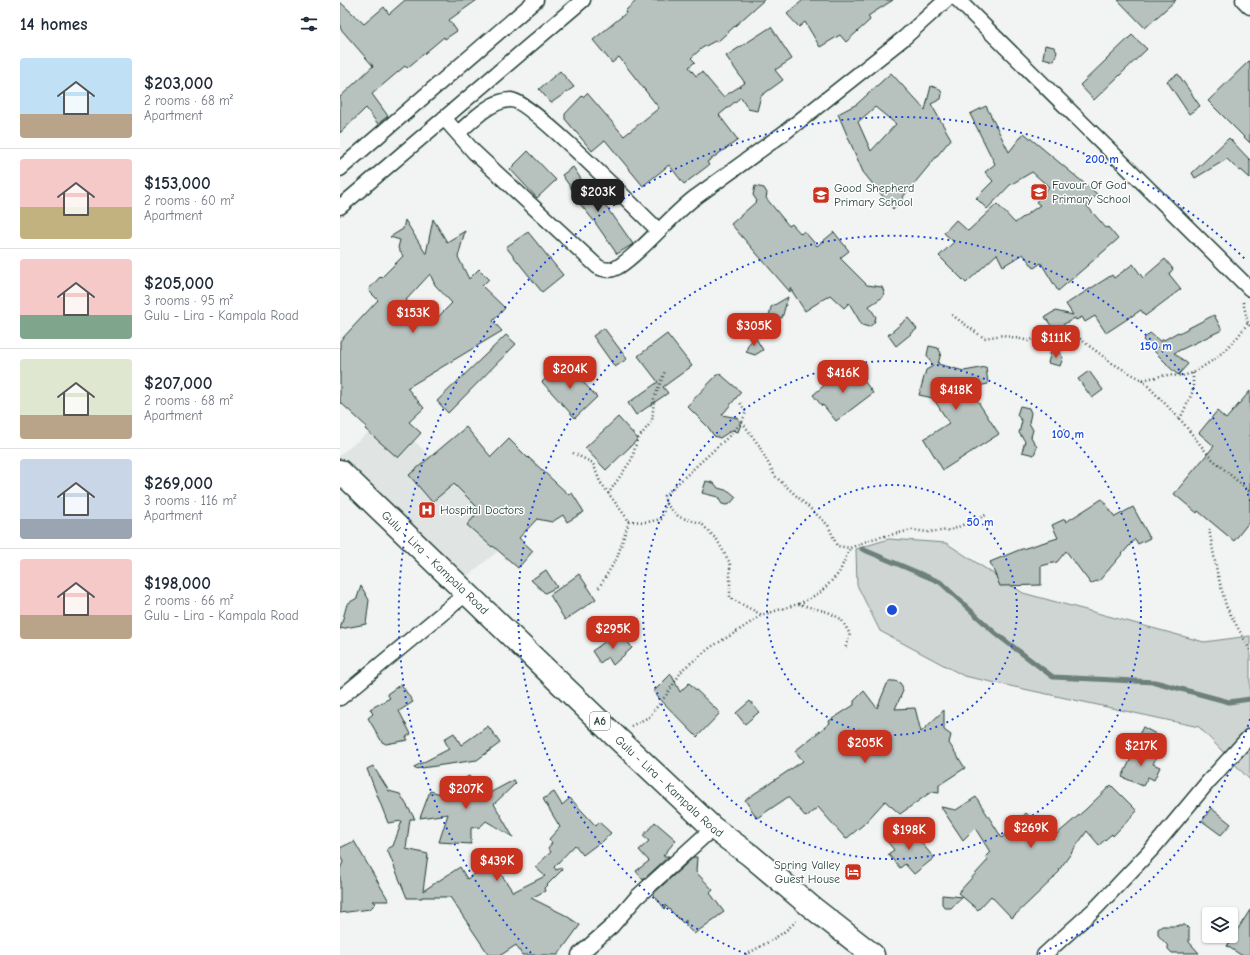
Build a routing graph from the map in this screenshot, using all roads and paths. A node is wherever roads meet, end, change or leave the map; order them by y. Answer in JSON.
{"nodes":[{"id":1,"x":536,"y":0,"type":"edge"},
{"id":2,"x":583,"y":0,"type":"edge"},
{"id":3,"x":946,"y":0,"type":"edge"},
{"id":4,"x":958,"y":0,"type":"edge"},
{"id":5,"x":1243,"y":0,"type":"edge"},
{"id":6,"x":1250,"y":7,"type":"edge"},
{"id":7,"x":444,"y":118,"type":"junction"},
{"id":8,"x":458,"y":133,"type":"junction"},
{"id":9,"x":340,"y":169,"type":"edge"},
{"id":10,"x":340,"y":207,"type":"edge"},
{"id":11,"x":659,"y":231,"type":"junction"},
{"id":12,"x":1250,"y":289,"type":"edge"},
{"id":13,"x":952,"y":315,"type":"dead end"},
{"id":14,"x":1248,"y":323,"type":"dead end"},
{"id":15,"x":665,"y":371,"type":"dead end"},
{"id":16,"x":1193,"y":373,"type":"junction"},
{"id":17,"x":1142,"y":380,"type":"junction"},
{"id":18,"x":738,"y":401,"type":"dead end"},
{"id":19,"x":1180,"y":420,"type":"junction"},
{"id":20,"x":742,"y":422,"type":"junction"},
{"id":21,"x":573,"y":452,"type":"dead end"},
{"id":22,"x":340,"y":471,"type":"edge"},
{"id":23,"x":1250,"y":492,"type":"edge"},
{"id":24,"x":608,"y":494,"type":"junction"},
{"id":25,"x":666,"y":504,"type":"junction"},
{"id":26,"x":986,"y":515,"type":"dead end"},
{"id":27,"x":629,"y":521,"type":"junction"},
{"id":28,"x":1209,"y":529,"type":"dead end"},
{"id":29,"x":850,"y":548,"type":"junction"},
{"id":30,"x":598,"y":589,"type":"dead end"},
{"id":31,"x":467,"y":593,"type":"junction"},
{"id":32,"x":798,"y":604,"type":"junction"},
{"id":33,"x":762,"y":615,"type":"junction"},
{"id":34,"x":845,"y":649,"type":"dead end"},
{"id":35,"x":1250,"y":650,"type":"edge"},
{"id":36,"x":340,"y":698,"type":"edge"},
{"id":37,"x":614,"y":734,"type":"junction"},
{"id":38,"x":1250,"y":736,"type":"edge"},
{"id":39,"x":713,"y":828,"type":"junction"},
{"id":40,"x":809,"y":905,"type":"junction"},
{"id":41,"x":579,"y":955,"type":"edge"},
{"id":42,"x":746,"y":955,"type":"edge"},
{"id":43,"x":873,"y":955,"type":"edge"},
{"id":44,"x":1044,"y":955,"type":"edge"}],
"edges":[{"from":1,"to":9,"type":"street"},
{"from":2,"to":7,"type":"street"},
{"from":3,"to":11,"type":"street"},
{"from":4,"to":12,"type":"street"},
{"from":5,"to":6,"type":"street"},
{"from":7,"to":8,"type":"street"},
{"from":7,"to":10,"type":"street"},
{"from":8,"to":11,"type":"street"},
{"from":8,"to":11,"type":"street"},
{"from":13,"to":17,"type":"path"},
{"from":14,"to":16,"type":"path"},
{"from":15,"to":24,"type":"path"},
{"from":16,"to":17,"type":"path"},
{"from":16,"to":19,"type":"path"},
{"from":17,"to":19,"type":"path"},
{"from":18,"to":20,"type":"path"},
{"from":19,"to":23,"type":"path"},
{"from":20,"to":25,"type":"path"},
{"from":20,"to":29,"type":"path"},
{"from":21,"to":24,"type":"path"},
{"from":22,"to":31,"type":"main road","name":"Gulu - Lira - Kampala Road","number":"A6"},
{"from":24,"to":27,"type":"path"},
{"from":25,"to":27,"type":"path"},
{"from":25,"to":33,"type":"path"},
{"from":26,"to":29,"type":"path"},
{"from":27,"to":30,"type":"path"},
{"from":28,"to":35,"type":"path"},
{"from":29,"to":32,"type":"path"},
{"from":31,"to":36,"type":"street"},
{"from":31,"to":37,"type":"main road","name":"Gulu - Lira - Kampala Road","number":"A6"},
{"from":32,"to":33,"type":"path"},
{"from":32,"to":34,"type":"path"},
{"from":33,"to":37,"type":"path"},
{"from":37,"to":39,"type":"main road","name":"Gulu - Lira - Kampala Road","number":"A6"},
{"from":38,"to":44,"type":"street"},
{"from":39,"to":40,"type":"main road","name":"Gulu - Lira - Kampala Road","number":"A6"},
{"from":39,"to":41,"type":"street"},
{"from":40,"to":42,"type":"path"},
{"from":40,"to":43,"type":"main road","name":"Gulu - Lira - Kampala Road","number":"A6"}]}
